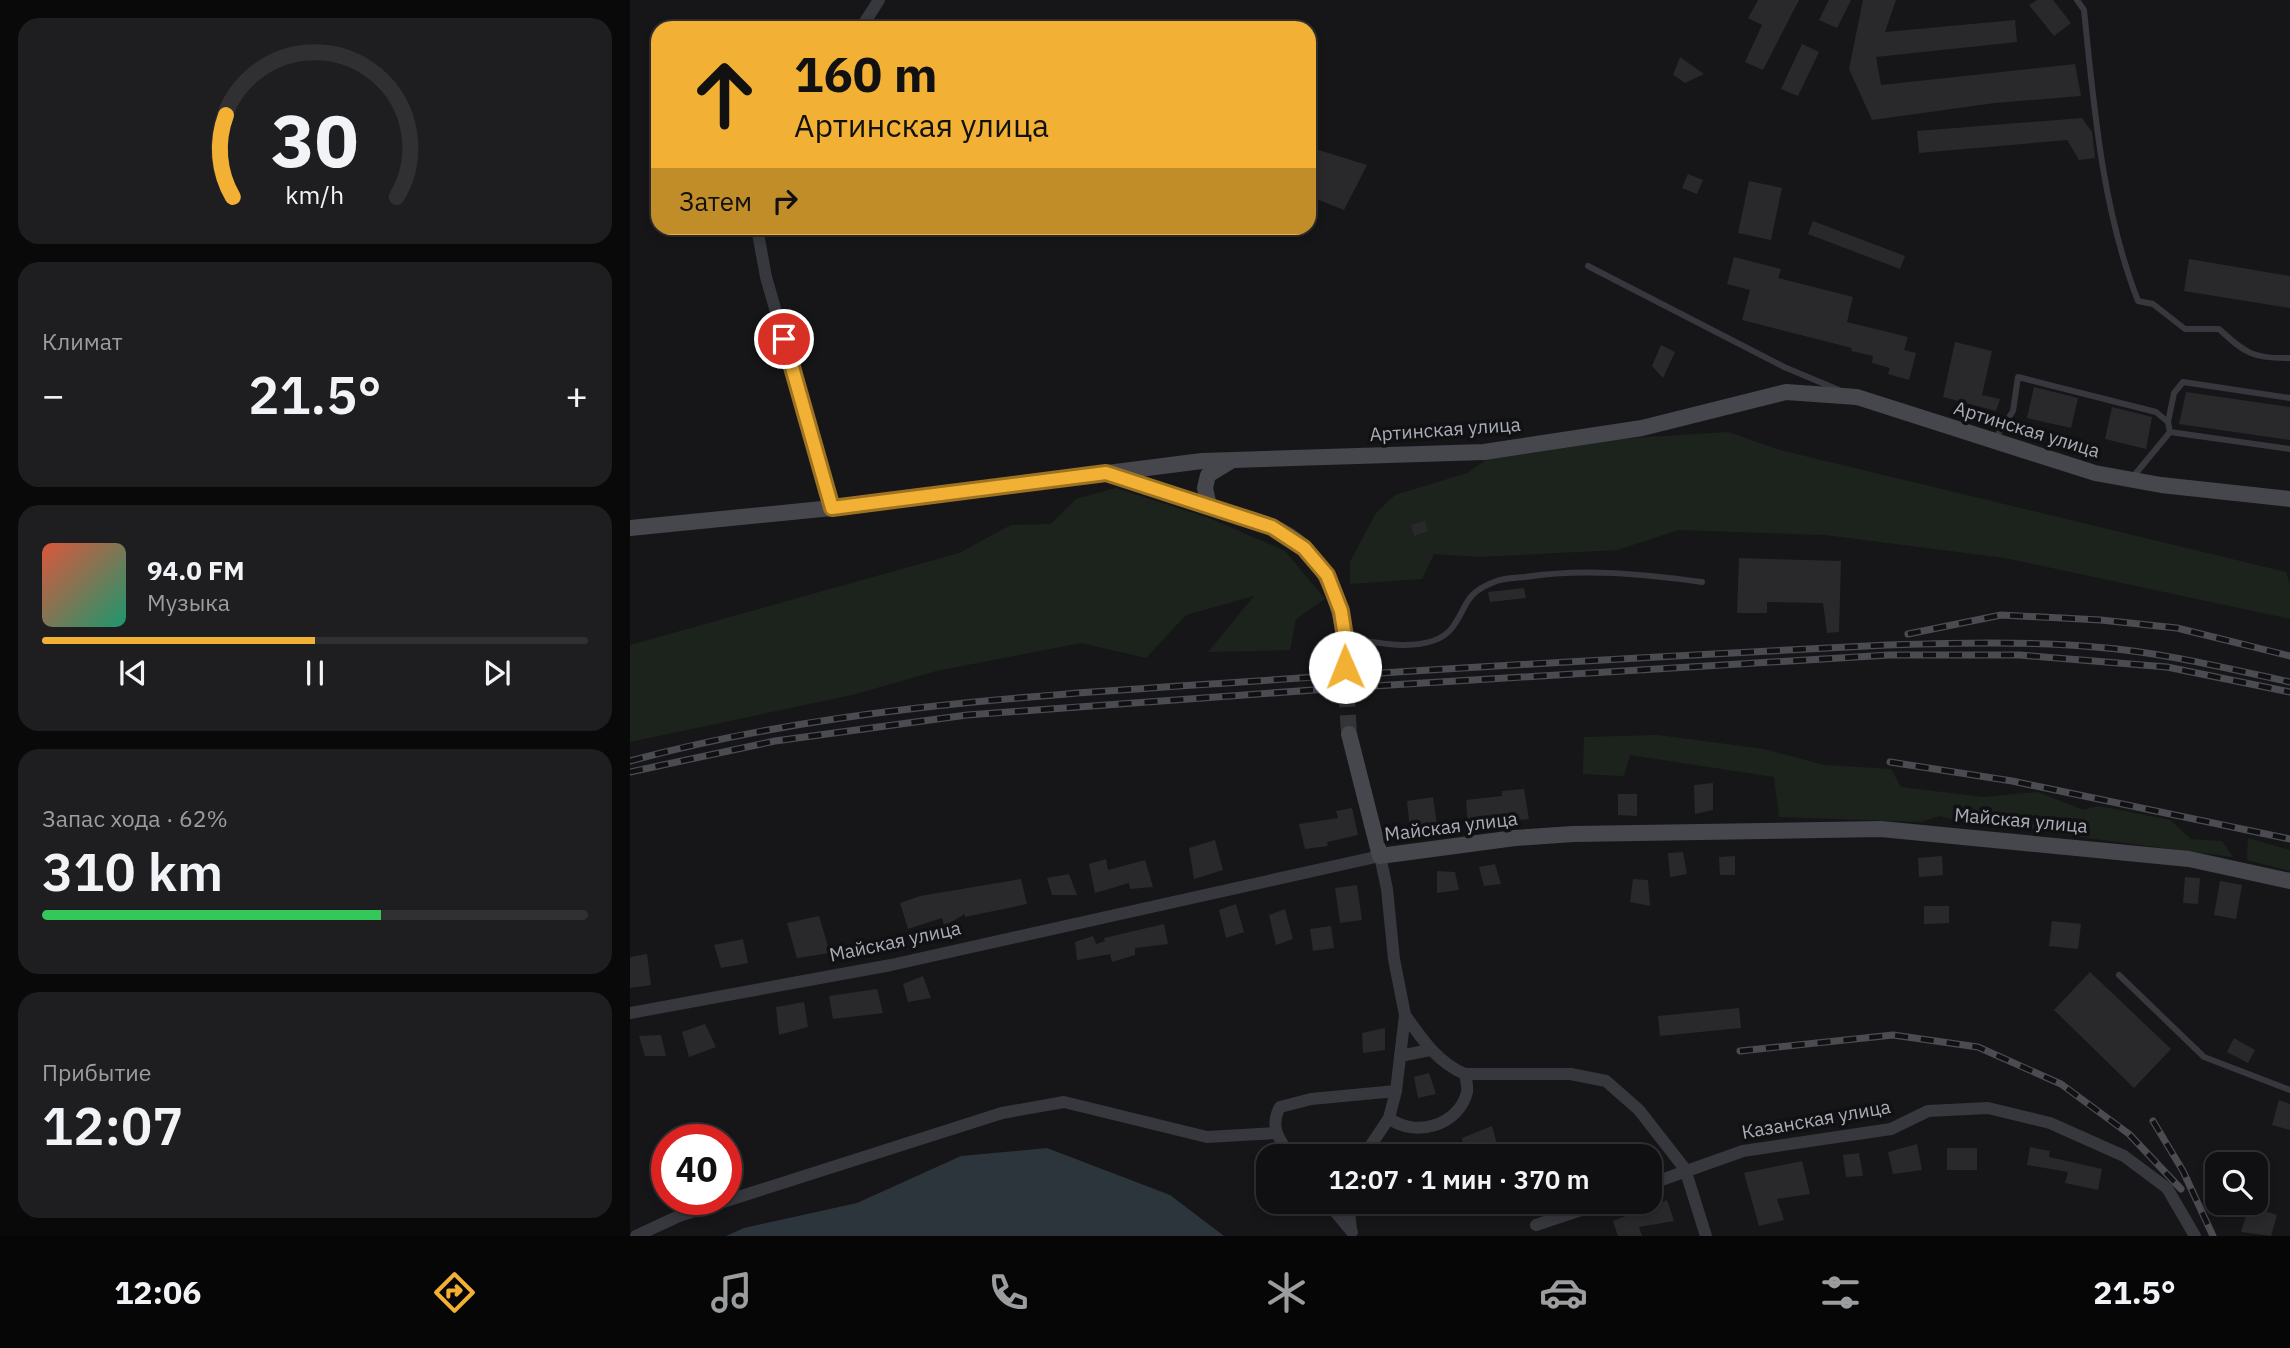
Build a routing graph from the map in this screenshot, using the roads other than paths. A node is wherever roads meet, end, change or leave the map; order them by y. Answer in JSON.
{"nodes":[{"id":1,"x":879,"y":0,"type":"edge"},
{"id":2,"x":2077,"y":0,"type":"edge"},
{"id":3,"x":866,"y":21,"type":"edge"},
{"id":4,"x":758,"y":235,"type":"edge"},
{"id":5,"x":1588,"y":266,"type":"dead end"},
{"id":6,"x":2290,"y":358,"type":"edge"},
{"id":7,"x":1857,"y":397,"type":"junction"},
{"id":8,"x":2290,"y":398,"type":"edge"},
{"id":9,"x":2168,"y":422,"type":"junction"},
{"id":10,"x":2171,"y":432,"type":"junction"},
{"id":11,"x":1994,"y":441,"type":"junction"},
{"id":12,"x":2290,"y":449,"type":"edge"},
{"id":13,"x":1233,"y":460,"type":"junction"},
{"id":14,"x":1106,"y":473,"type":"junction"},
{"id":15,"x":2130,"y":480,"type":"junction"},
{"id":16,"x":2290,"y":499,"type":"edge"},
{"id":17,"x":1209,"y":506,"type":"junction"},
{"id":18,"x":832,"y":508,"type":"junction"},
{"id":19,"x":630,"y":528,"type":"edge"},
{"id":20,"x":1702,"y":582,"type":"dead end"},
{"id":21,"x":1345,"y":637,"type":"junction"},
{"id":22,"x":1345,"y":667,"type":"tunnel mouth"},
{"id":23,"x":1349,"y":734,"type":"tunnel mouth"},
{"id":24,"x":1380,"y":856,"type":"junction"},
{"id":25,"x":2290,"y":881,"type":"edge"},
{"id":26,"x":2119,"y":975,"type":"dead end"},
{"id":27,"x":630,"y":1013,"type":"edge"},
{"id":28,"x":1405,"y":1015,"type":"junction"},
{"id":29,"x":1430,"y":1049,"type":"junction"},
{"id":30,"x":1401,"y":1056,"type":"junction"},
{"id":31,"x":1465,"y":1074,"type":"junction"},
{"id":32,"x":2290,"y":1090,"type":"edge"},
{"id":33,"x":1396,"y":1091,"type":"junction"},
{"id":34,"x":1389,"y":1118,"type":"junction"},
{"id":35,"x":1275,"y":1133,"type":"junction"},
{"id":36,"x":1282,"y":1144,"type":"edge"},
{"id":37,"x":1372,"y":1144,"type":"edge"},
{"id":38,"x":1685,"y":1169,"type":"junction"},
{"id":39,"x":1662,"y":1179,"type":"edge"},
{"id":40,"x":1337,"y":1214,"type":"edge"},
{"id":41,"x":1350,"y":1214,"type":"edge"},
{"id":42,"x":1569,"y":1214,"type":"edge"},
{"id":43,"x":1536,"y":1225,"type":"dead end"},
{"id":44,"x":1353,"y":1234,"type":"edge"},
{"id":45,"x":636,"y":1236,"type":"edge"},
{"id":46,"x":1706,"y":1236,"type":"edge"},
{"id":47,"x":2195,"y":1236,"type":"edge"}],
"edges":[{"from":1,"to":3,"type":"street"},
{"from":2,"to":6,"type":"lane"},
{"from":4,"to":18,"type":"street"},
{"from":5,"to":7,"type":"lane"},
{"from":7,"to":11,"type":"street","name":"Артинская улица"},
{"from":7,"to":13,"type":"street","name":"Артинская улица"},
{"from":8,"to":9,"type":"lane"},
{"from":9,"to":10,"type":"lane"},
{"from":9,"to":11,"type":"lane"},
{"from":10,"to":12,"type":"lane"},
{"from":10,"to":15,"type":"lane"},
{"from":11,"to":15,"type":"street","name":"Артинская улица"},
{"from":13,"to":14,"type":"street","name":"Артинская улица"},
{"from":13,"to":17,"type":"street"},
{"from":14,"to":17,"type":"street"},
{"from":14,"to":18,"type":"street","name":"Артинская улица"},
{"from":15,"to":16,"type":"street","name":"Артинская улица"},
{"from":17,"to":21,"type":"street"},
{"from":18,"to":19,"type":"street","name":"Артинская улица"},
{"from":20,"to":21,"type":"lane"},
{"from":21,"to":22,"type":"street"},
{"from":23,"to":24,"type":"street"},
{"from":24,"to":25,"type":"street","name":"Майская улица"},
{"from":24,"to":27,"type":"street","name":"Майская улица"},
{"from":24,"to":28,"type":"street"},
{"from":26,"to":32,"type":"lane"},
{"from":28,"to":29,"type":"street"},
{"from":28,"to":30,"type":"street"},
{"from":29,"to":30,"type":"street"},
{"from":29,"to":31,"type":"street"},
{"from":30,"to":33,"type":"street"},
{"from":31,"to":34,"type":"street"},
{"from":31,"to":38,"type":"street"},
{"from":33,"to":34,"type":"street"},
{"from":33,"to":35,"type":"street"},
{"from":34,"to":37,"type":"street"},
{"from":35,"to":36,"type":"street"},
{"from":35,"to":45,"type":"street"},
{"from":38,"to":39,"type":"street","name":"Казанская улица"},
{"from":38,"to":46,"type":"street"},
{"from":38,"to":47,"type":"street","name":"Казанская улица"},
{"from":40,"to":44,"type":"street"},
{"from":41,"to":44,"type":"street"},
{"from":42,"to":43,"type":"street"}]}
